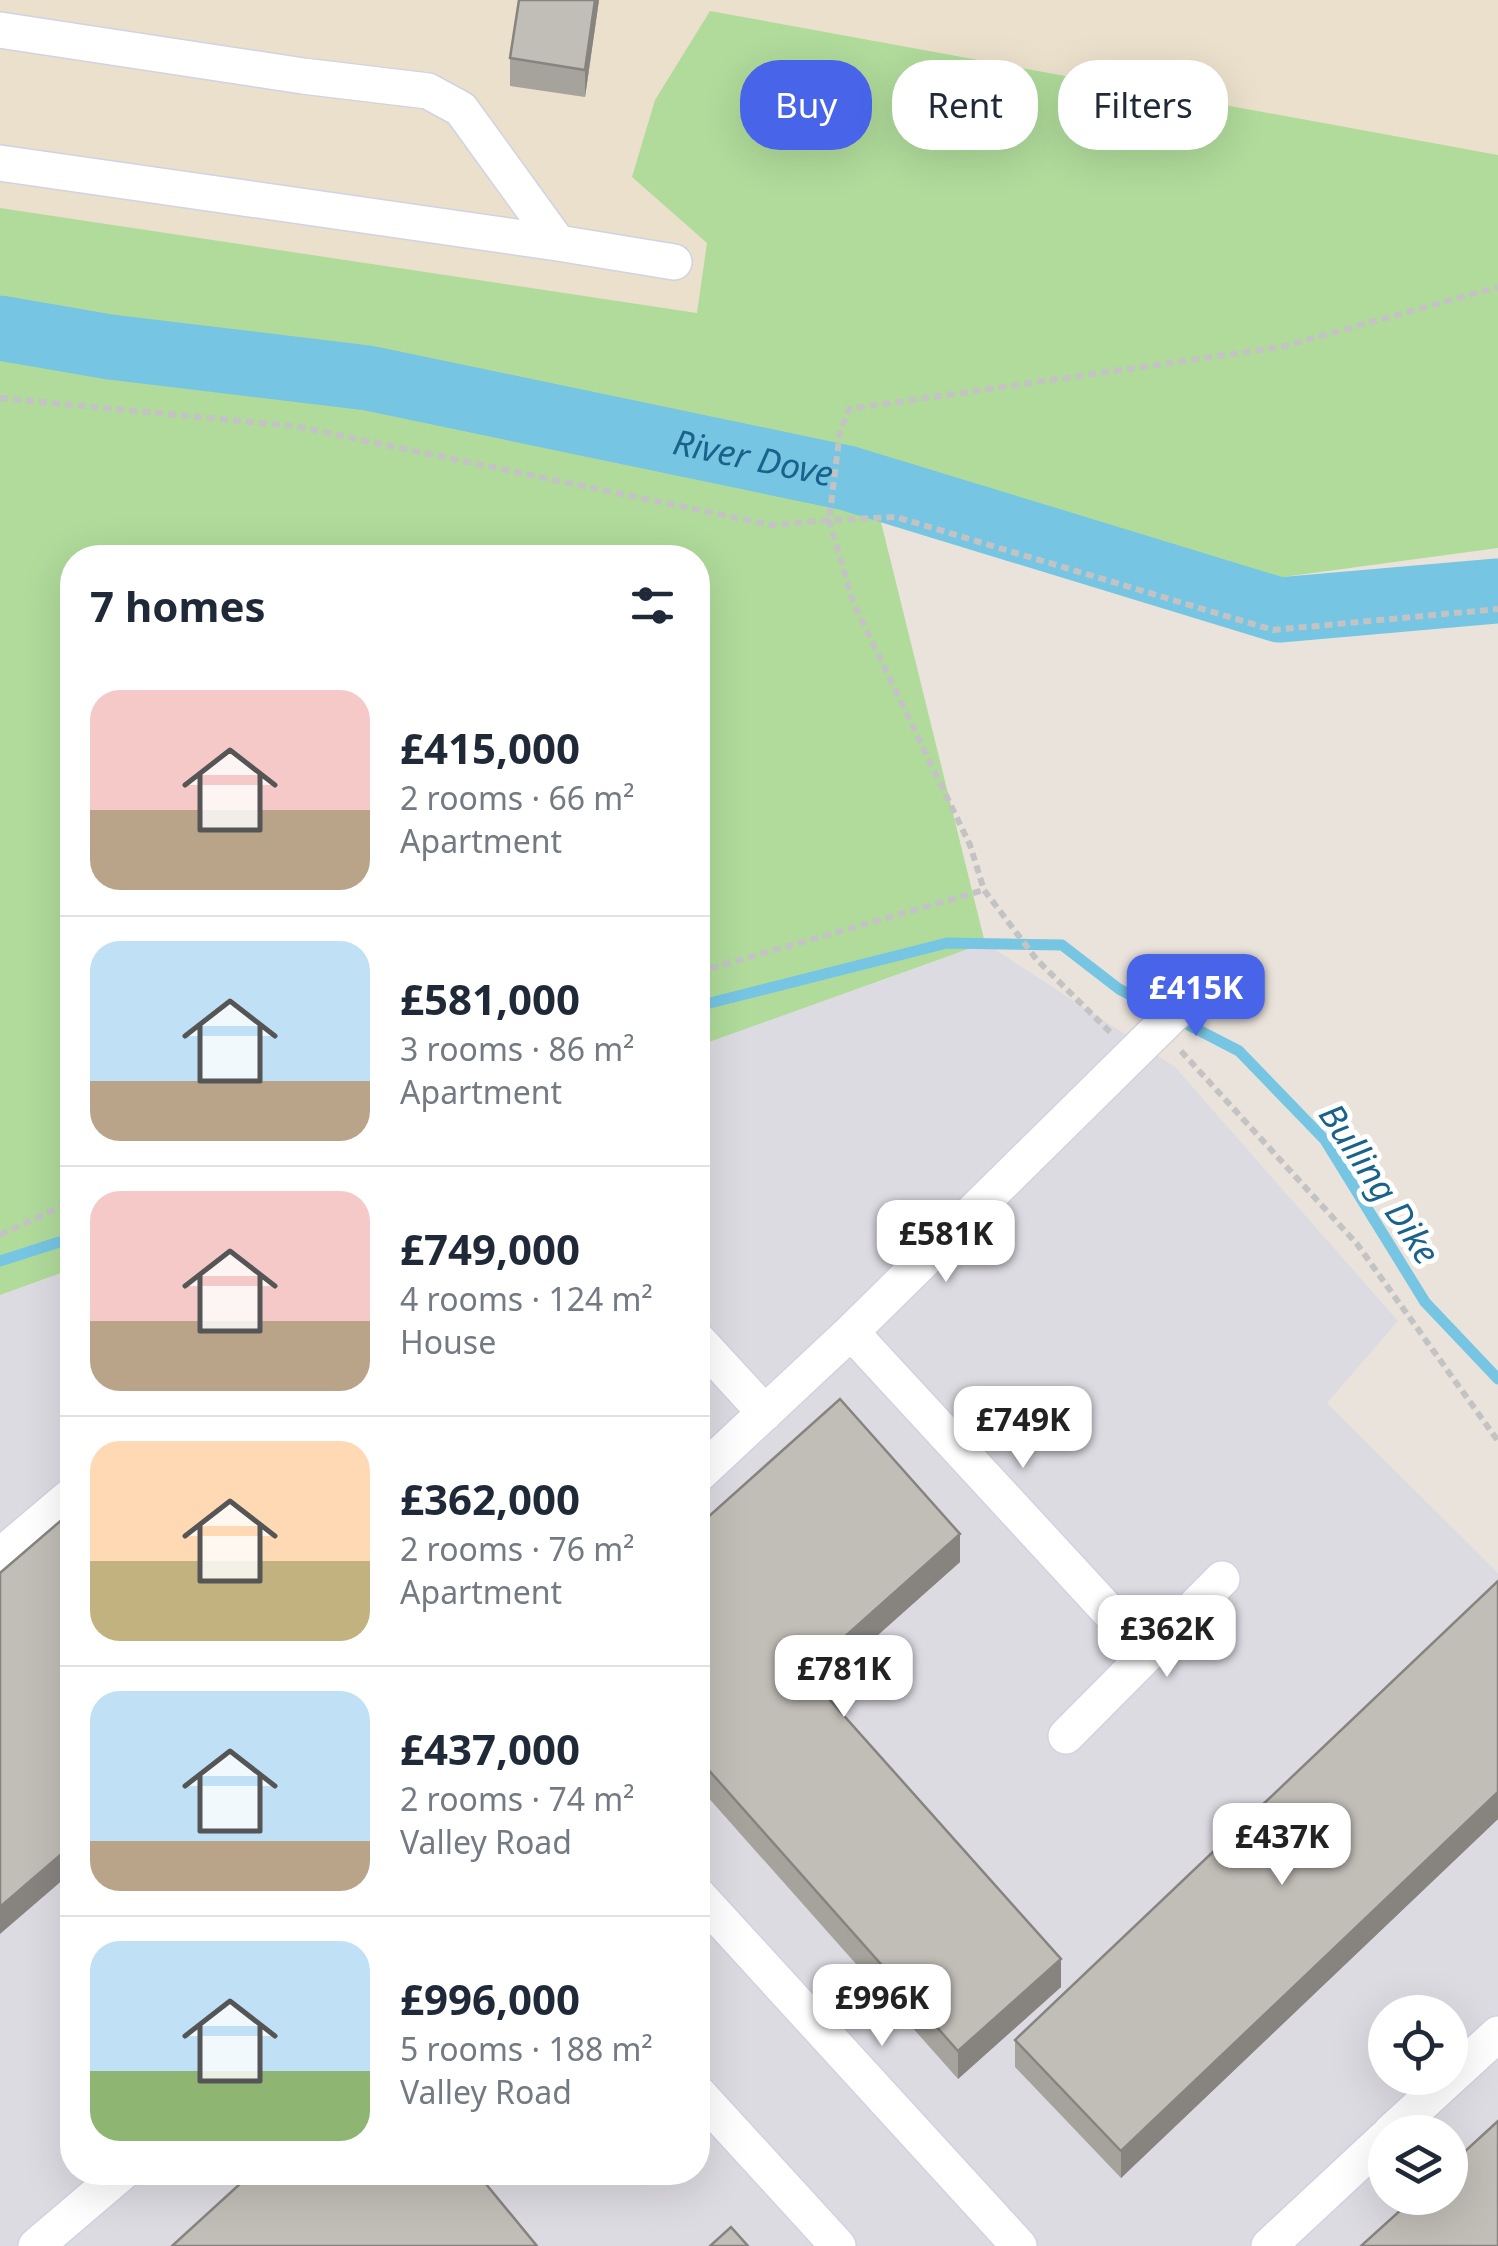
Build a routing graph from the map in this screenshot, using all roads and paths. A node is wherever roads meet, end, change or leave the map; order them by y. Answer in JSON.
{"nodes":[{"id":1,"x":0,"y":30,"type":"edge"},
{"id":2,"x":0,"y":163,"type":"edge"},
{"id":3,"x":558,"y":242,"type":"junction"},
{"id":4,"x":674,"y":262,"type":"dead end"},
{"id":5,"x":1498,"y":287,"type":"edge"},
{"id":6,"x":0,"y":398,"type":"edge"},
{"id":7,"x":829,"y":520,"type":"junction"},
{"id":8,"x":1498,"y":609,"type":"edge"},
{"id":9,"x":984,"y":890,"type":"junction"},
{"id":10,"x":710,"y":969,"type":"edge"},
{"id":11,"x":1202,"y":986,"type":"dead end"},
{"id":12,"x":1140,"y":1049,"type":"junction"},
{"id":13,"x":60,"y":1207,"type":"edge"},
{"id":14,"x":0,"y":1236,"type":"edge"},
{"id":15,"x":851,"y":1332,"type":"junction"},
{"id":16,"x":710,"y":1353,"type":"edge"},
{"id":17,"x":765,"y":1412,"type":"junction"},
{"id":18,"x":1498,"y":1441,"type":"edge"},
{"id":19,"x":710,"y":1464,"type":"edge"},
{"id":20,"x":60,"y":1505,"type":"edge"},
{"id":21,"x":0,"y":1556,"type":"edge"},
{"id":22,"x":1222,"y":1579,"type":"dead end"},
{"id":23,"x":1148,"y":1654,"type":"junction"},
{"id":24,"x":1066,"y":1736,"type":"dead end"},
{"id":25,"x":710,"y":1909,"type":"edge"},
{"id":26,"x":1498,"y":2034,"type":"edge"},
{"id":27,"x":710,"y":2106,"type":"edge"},
{"id":28,"x":1410,"y":2115,"type":"edge"},
{"id":29,"x":1368,"y":2154,"type":"edge"},
{"id":30,"x":108,"y":2185,"type":"edge"},
{"id":31,"x":36,"y":2246,"type":"edge"},
{"id":32,"x":838,"y":2246,"type":"edge"},
{"id":33,"x":1019,"y":2246,"type":"edge"},
{"id":34,"x":1269,"y":2246,"type":"edge"}],
"edges":[{"from":1,"to":3,"type":"street"},
{"from":2,"to":3,"type":"street"},
{"from":3,"to":4,"type":"street"},
{"from":5,"to":7,"type":"path"},
{"from":6,"to":7,"type":"path"},
{"from":7,"to":8,"type":"path"},
{"from":7,"to":9,"type":"path"},
{"from":9,"to":10,"type":"path"},
{"from":9,"to":12,"type":"path"},
{"from":11,"to":12,"type":"street"},
{"from":12,"to":15,"type":"street"},
{"from":12,"to":18,"type":"path"},
{"from":13,"to":14,"type":"path"},
{"from":15,"to":17,"type":"street"},
{"from":15,"to":23,"type":"street"},
{"from":16,"to":17,"type":"street"},
{"from":17,"to":19,"type":"street"},
{"from":20,"to":21,"type":"street"},
{"from":22,"to":23,"type":"street"},
{"from":23,"to":24,"type":"street"},
{"from":25,"to":33,"type":"street"},
{"from":26,"to":28,"type":"street"},
{"from":27,"to":32,"type":"street"},
{"from":29,"to":34,"type":"street"},
{"from":30,"to":31,"type":"street"}]}
